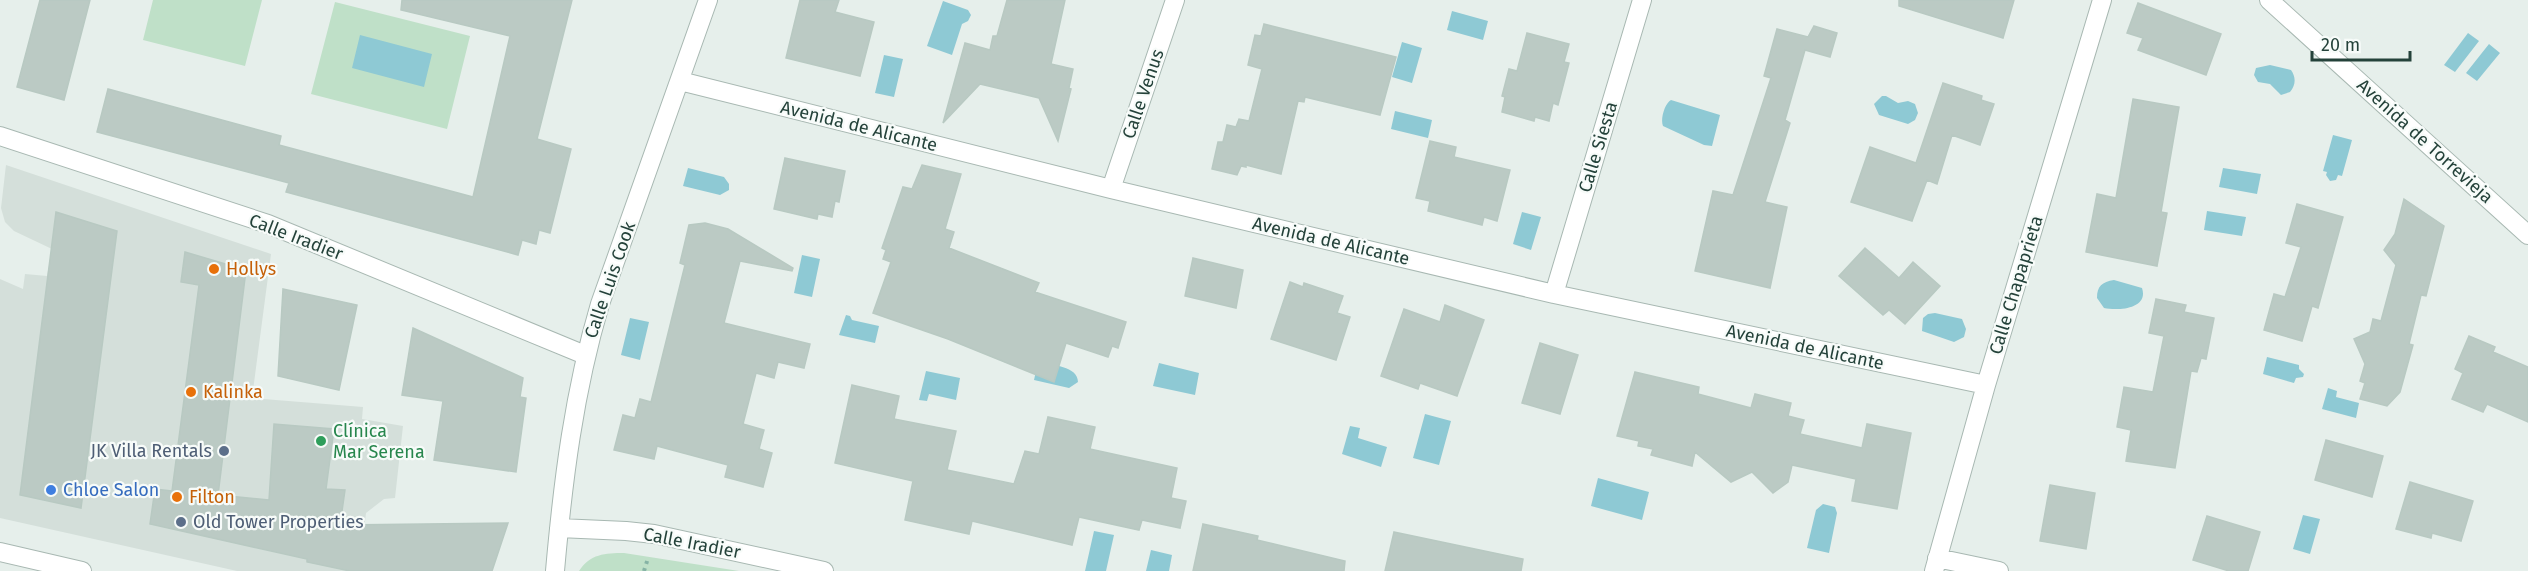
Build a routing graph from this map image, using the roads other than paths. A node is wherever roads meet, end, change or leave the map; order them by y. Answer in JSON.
{"nodes":[{"id":1,"x":708,"y":0,"type":"edge"},
{"id":2,"x":1175,"y":0,"type":"edge"},
{"id":3,"x":1642,"y":0,"type":"edge"},
{"id":4,"x":2102,"y":0,"type":"edge"},
{"id":5,"x":2269,"y":0,"type":"edge"},
{"id":6,"x":680,"y":81,"type":"junction"},
{"id":7,"x":0,"y":136,"type":"edge"},
{"id":8,"x":1111,"y":189,"type":"junction"},
{"id":9,"x":2528,"y":235,"type":"edge"},
{"id":10,"x":1554,"y":294,"type":"junction"},
{"id":11,"x":585,"y":355,"type":"junction"},
{"id":12,"x":1986,"y":385,"type":"junction"},
{"id":13,"x":559,"y":528,"type":"junction"},
{"id":14,"x":0,"y":552,"type":"edge"},
{"id":15,"x":1936,"y":565,"type":"edge"},
{"id":16,"x":82,"y":571,"type":"edge"},
{"id":17,"x":555,"y":571,"type":"edge"},
{"id":18,"x":824,"y":571,"type":"edge"},
{"id":19,"x":1999,"y":571,"type":"edge"}],
"edges":[{"from":1,"to":6,"type":"street","name":"Calle Luis Cook"},
{"from":2,"to":8,"type":"street","name":"Calle Venus"},
{"from":3,"to":10,"type":"street","name":"Calle Siesta"},
{"from":4,"to":12,"type":"street","name":"Calle Chapaprieta"},
{"from":5,"to":9,"type":"street","name":"Avenida de Torrevieja"},
{"from":6,"to":8,"type":"street","name":"Avenida de Alicante"},
{"from":6,"to":11,"type":"street","name":"Calle Luis Cook"},
{"from":7,"to":11,"type":"street","name":"Calle Iradier"},
{"from":8,"to":10,"type":"street","name":"Avenida de Alicante"},
{"from":10,"to":12,"type":"street","name":"Avenida de Alicante"},
{"from":11,"to":13,"type":"street","name":"Calle Luis Cook"},
{"from":12,"to":15,"type":"street","name":"Calle Chapaprieta"},
{"from":13,"to":17,"type":"street","name":"Calle Luis Cook"},
{"from":13,"to":18,"type":"street","name":"Calle Iradier"},
{"from":14,"to":16,"type":"street"},
{"from":15,"to":19,"type":"street"}]}
